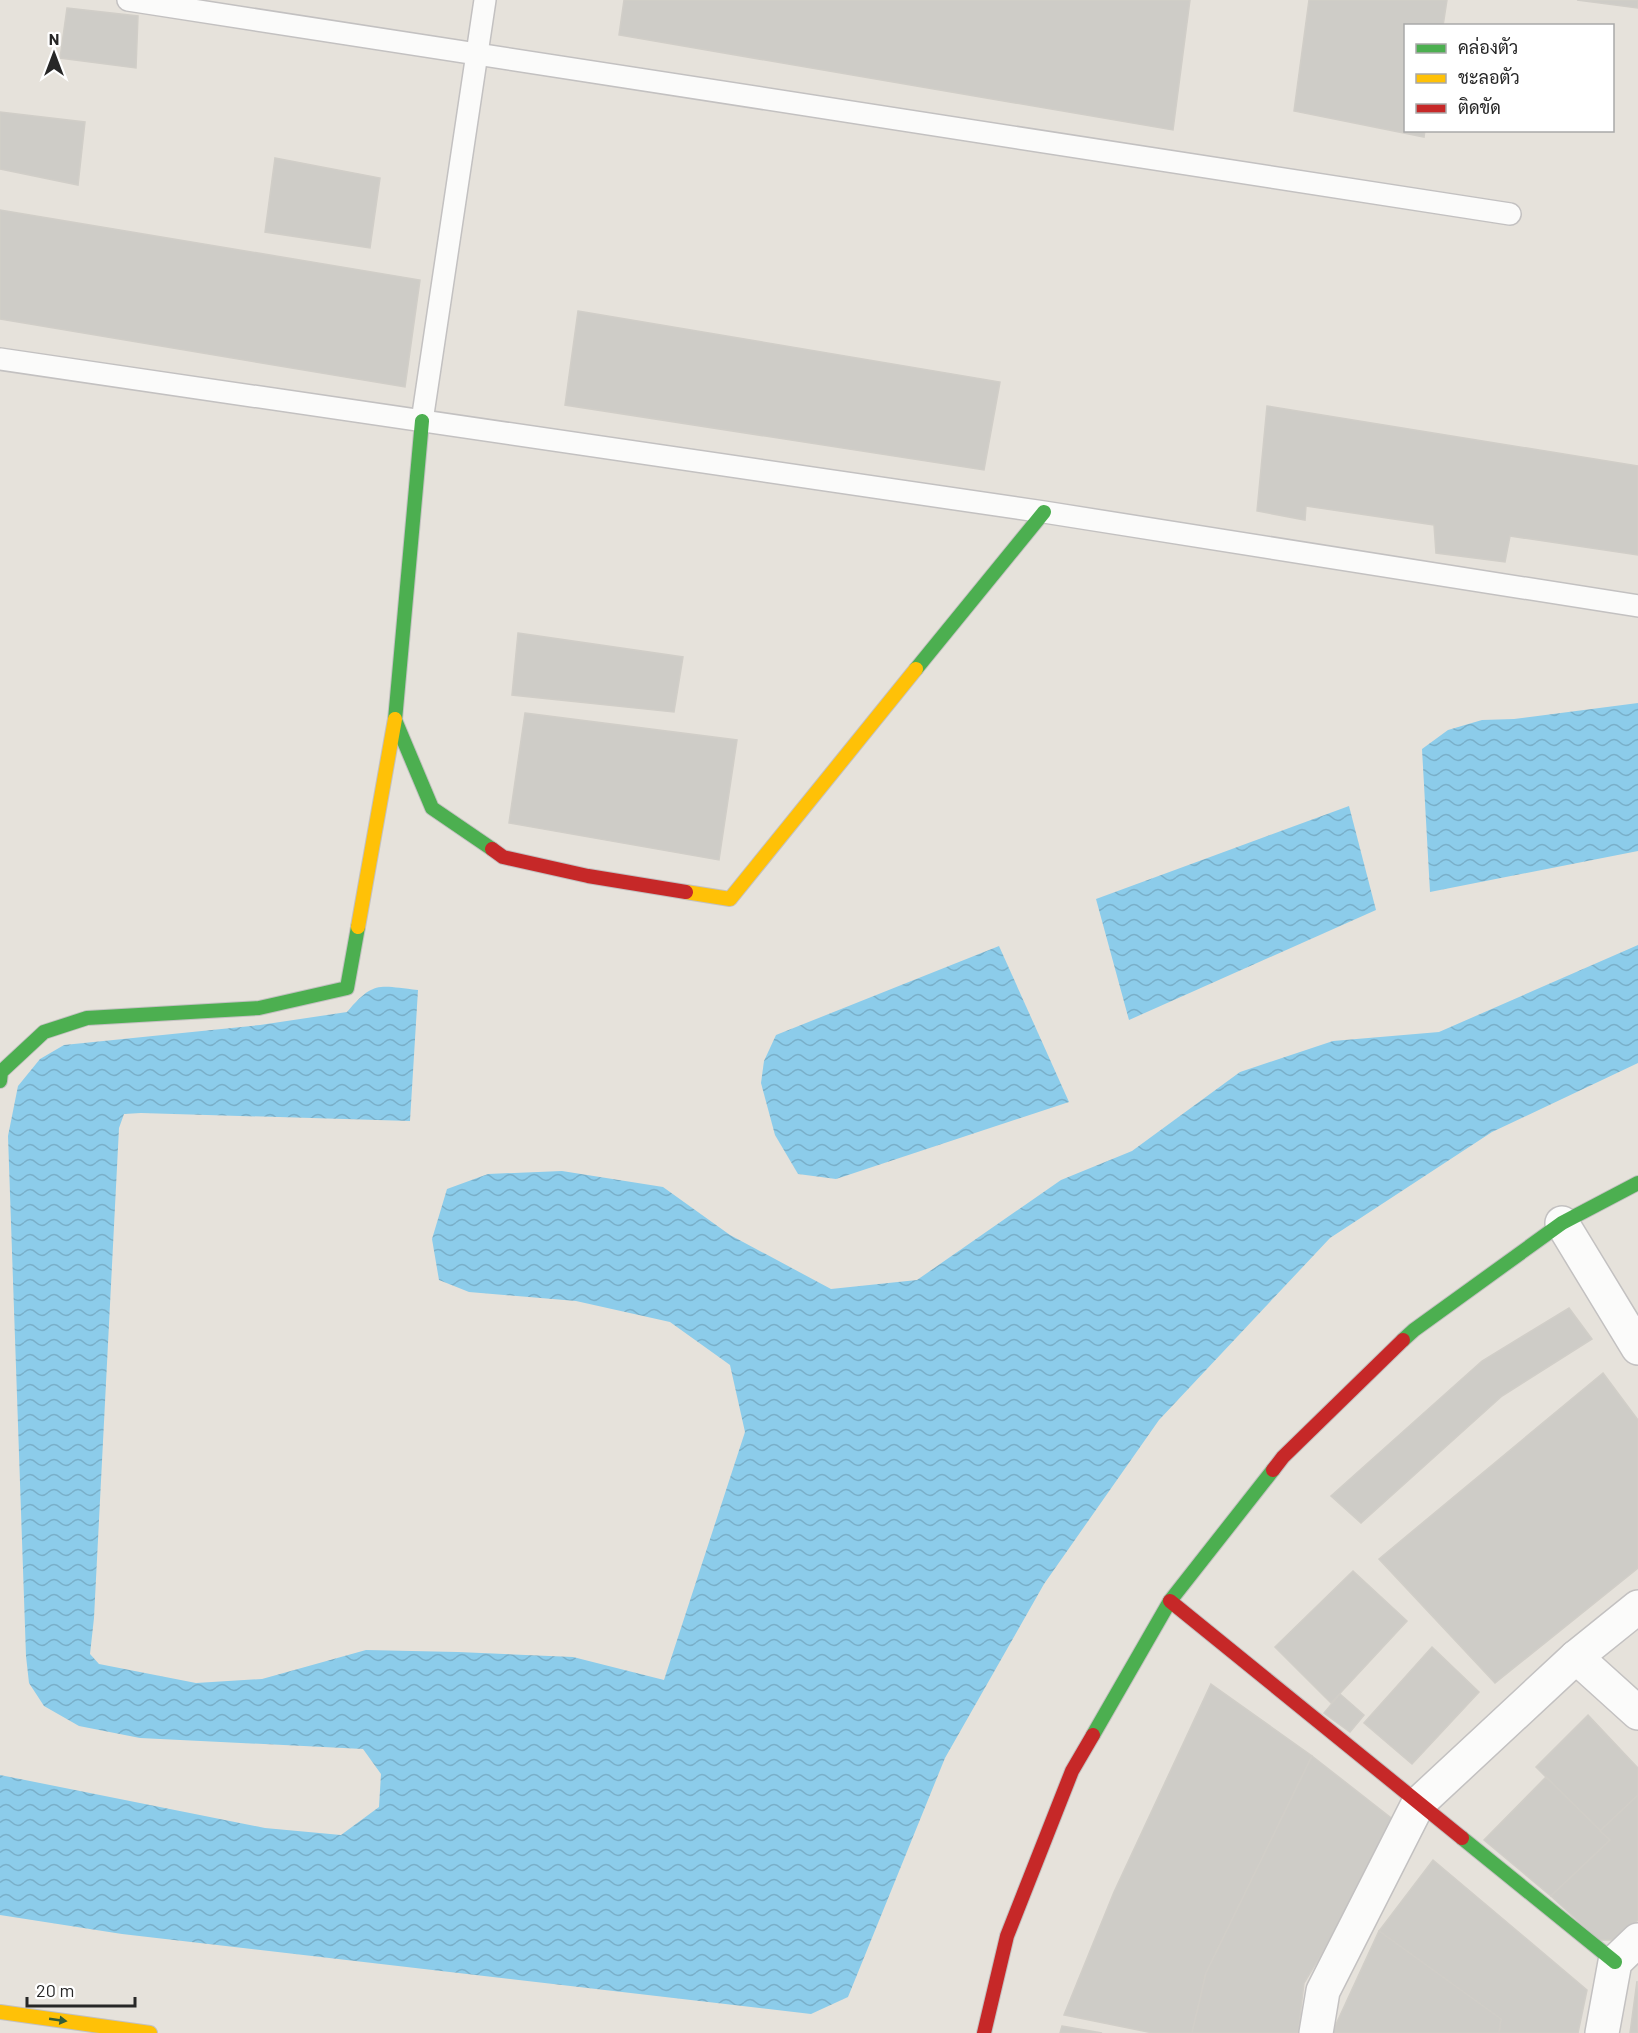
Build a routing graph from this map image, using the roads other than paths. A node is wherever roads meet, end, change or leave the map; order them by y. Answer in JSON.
{"nodes":[{"id":1,"x":128,"y":0,"type":"edge"},
{"id":2,"x":485,"y":0,"type":"edge"},
{"id":3,"x":477,"y":54,"type":"junction"},
{"id":4,"x":1510,"y":214,"type":"dead end"},
{"id":5,"x":0,"y":359,"type":"edge"},
{"id":6,"x":422,"y":421,"type":"junction"},
{"id":7,"x":1044,"y":512,"type":"junction"},
{"id":8,"x":1638,"y":606,"type":"edge"},
{"id":9,"x":395,"y":719,"type":"junction"},
{"id":10,"x":0,"y":1081,"type":"edge"},
{"id":11,"x":1638,"y":1183,"type":"edge"},
{"id":12,"x":1562,"y":1223,"type":"junction"},
{"id":13,"x":1638,"y":1348,"type":"edge"},
{"id":14,"x":1170,"y":1601,"type":"junction"},
{"id":15,"x":1638,"y":1607,"type":"edge"},
{"id":16,"x":1576,"y":1657,"type":"junction"},
{"id":17,"x":1638,"y":1713,"type":"edge"},
{"id":18,"x":1418,"y":1804,"type":"junction"},
{"id":19,"x":1638,"y":1940,"type":"edge"},
{"id":20,"x":1615,"y":1962,"type":"junction"},
{"id":21,"x":0,"y":2012,"type":"edge"},
{"id":22,"x":150,"y":2033,"type":"edge"},
{"id":23,"x":984,"y":2033,"type":"edge"},
{"id":24,"x":1316,"y":2033,"type":"edge"},
{"id":25,"x":1602,"y":2033,"type":"edge"}],
"edges":[{"from":1,"to":3,"type":"lane"},
{"from":2,"to":3,"type":"lane"},
{"from":3,"to":4,"type":"lane"},
{"from":3,"to":6,"type":"lane"},
{"from":5,"to":6,"type":"lane"},
{"from":6,"to":7,"type":"lane"},
{"from":6,"to":9,"type":"street"},
{"from":7,"to":8,"type":"lane"},
{"from":7,"to":9,"type":"street"},
{"from":9,"to":10,"type":"street"},
{"from":11,"to":12,"type":"street"},
{"from":12,"to":13,"type":"street"},
{"from":12,"to":14,"type":"street"},
{"from":14,"to":18,"type":"street"},
{"from":14,"to":23,"type":"street"},
{"from":15,"to":16,"type":"street"},
{"from":16,"to":17,"type":"street"},
{"from":16,"to":18,"type":"street"},
{"from":18,"to":20,"type":"street"},
{"from":18,"to":24,"type":"street"},
{"from":19,"to":20,"type":"street"},
{"from":20,"to":25,"type":"street"},
{"from":21,"to":22,"type":"street","one_way":true}]}
